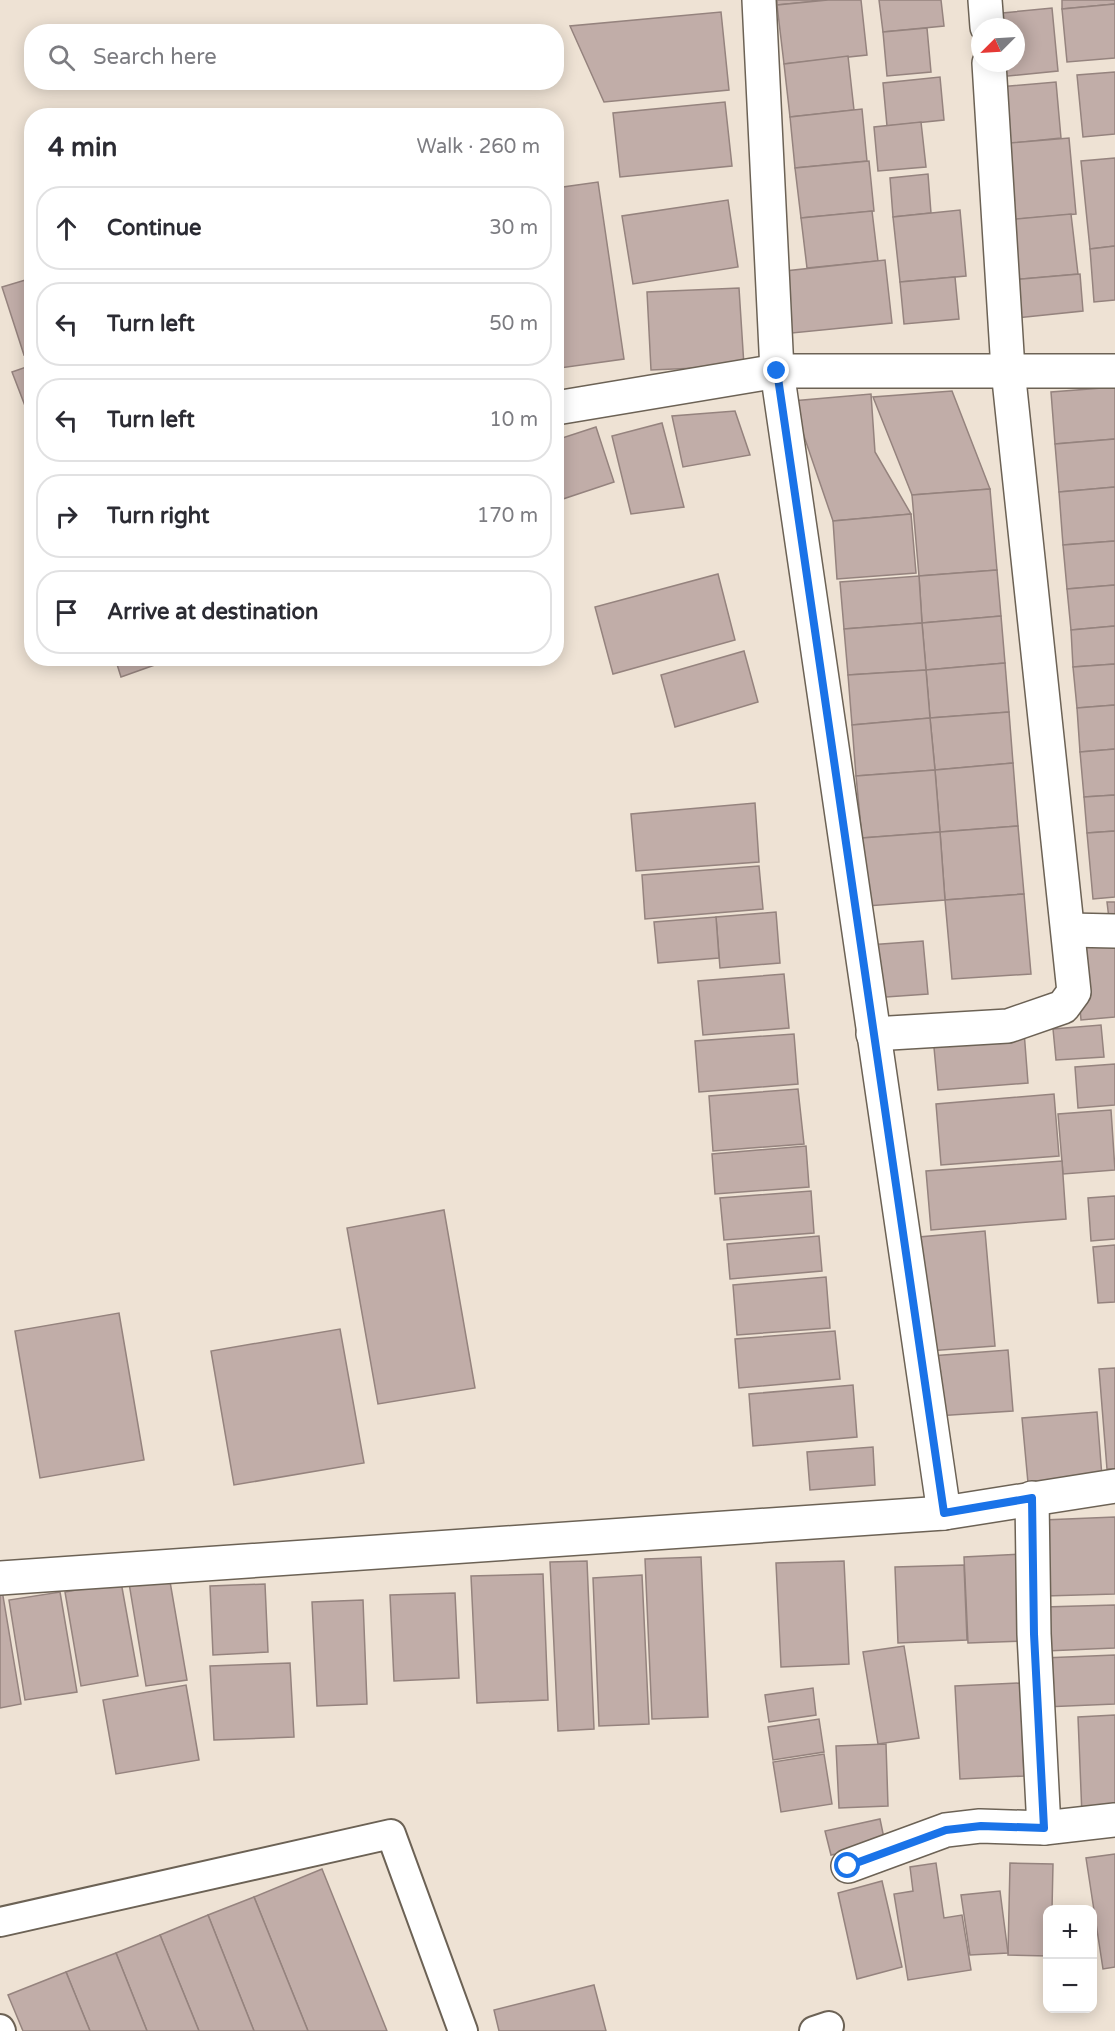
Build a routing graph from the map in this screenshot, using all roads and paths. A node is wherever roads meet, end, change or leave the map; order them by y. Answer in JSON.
{"nodes":[{"id":1,"x":759,"y":0,"type":"edge"},
{"id":2,"x":985,"y":0,"type":"edge"},
{"id":3,"x":986,"y":18,"type":"edge"},
{"id":4,"x":990,"y":72,"type":"edge"},
{"id":5,"x":1008,"y":369,"type":"junction"},
{"id":6,"x":777,"y":371,"type":"junction"},
{"id":7,"x":1115,"y":371,"type":"edge"},
{"id":8,"x":564,"y":407,"type":"edge"},
{"id":9,"x":1069,"y":930,"type":"junction"},
{"id":10,"x":1115,"y":931,"type":"edge"},
{"id":11,"x":873,"y":1034,"type":"junction"},
{"id":12,"x":1115,"y":1486,"type":"edge"},
{"id":13,"x":1032,"y":1498,"type":"junction"},
{"id":14,"x":944,"y":1513,"type":"junction"},
{"id":15,"x":0,"y":1578,"type":"edge"},
{"id":16,"x":1115,"y":1820,"type":"edge"},
{"id":17,"x":1044,"y":1828,"type":"junction"},
{"id":18,"x":848,"y":1866,"type":"dead end"},
{"id":19,"x":0,"y":1922,"type":"edge"},
{"id":20,"x":463,"y":2031,"type":"edge"}],
"edges":[{"from":1,"to":6,"type":"street"},
{"from":2,"to":3,"type":"street"},
{"from":4,"to":5,"type":"street"},
{"from":5,"to":6,"type":"street"},
{"from":5,"to":7,"type":"street"},
{"from":5,"to":9,"type":"street"},
{"from":6,"to":8,"type":"street"},
{"from":6,"to":11,"type":"street"},
{"from":9,"to":10,"type":"street"},
{"from":9,"to":11,"type":"street"},
{"from":11,"to":14,"type":"street"},
{"from":12,"to":13,"type":"street"},
{"from":13,"to":14,"type":"street"},
{"from":13,"to":17,"type":"street"},
{"from":14,"to":15,"type":"street"},
{"from":16,"to":17,"type":"street"},
{"from":17,"to":18,"type":"street"},
{"from":19,"to":20,"type":"lane"}]}
